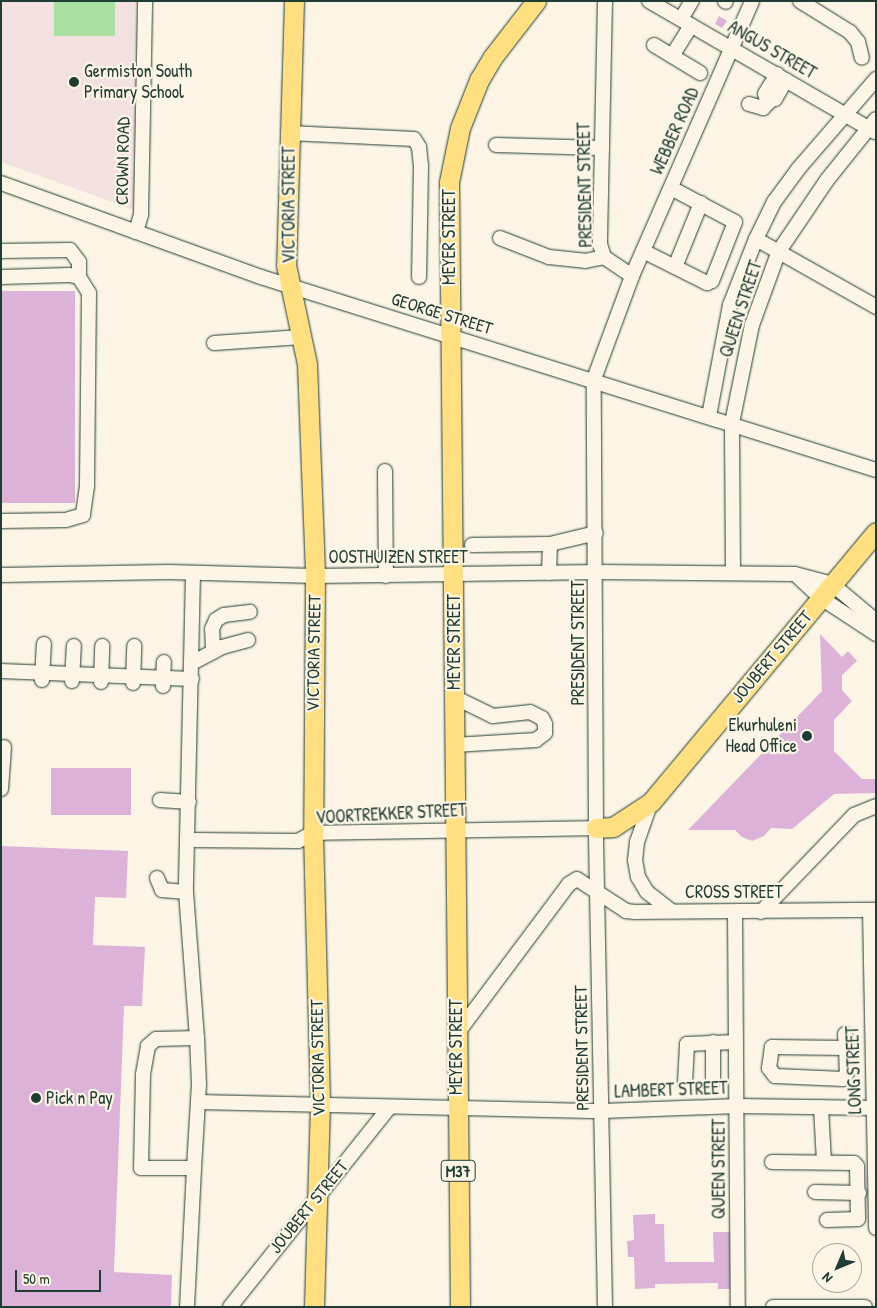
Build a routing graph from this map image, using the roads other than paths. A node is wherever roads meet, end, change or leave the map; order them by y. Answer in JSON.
{"nodes":[{"id":1,"x":145,"y":1,"type":"edge"},
{"id":2,"x":294,"y":1,"type":"edge"},
{"id":3,"x":536,"y":1,"type":"edge"},
{"id":4,"x":605,"y":1,"type":"edge"},
{"id":5,"x":649,"y":1,"type":"edge"},
{"id":6,"x":692,"y":1,"type":"edge"},
{"id":7,"x":752,"y":1,"type":"edge"},
{"id":8,"x":800,"y":1,"type":"edge"},
{"id":9,"x":686,"y":22,"type":"junction"},
{"id":10,"x":654,"y":45,"type":"dead end"},
{"id":11,"x":732,"y":48,"type":"junction"},
{"id":12,"x":672,"y":56,"type":"junction"},
{"id":13,"x":862,"y":58,"type":"dead end"},
{"id":14,"x":700,"y":73,"type":"dead end"},
{"id":15,"x":781,"y":77,"type":"junction"},
{"id":16,"x":876,"y":79,"type":"edge"},
{"id":17,"x":749,"y":104,"type":"dead end"},
{"id":18,"x":843,"y":113,"type":"junction"},
{"id":19,"x":873,"y":126,"type":"edge"},
{"id":20,"x":289,"y":132,"type":"junction"},
{"id":21,"x":496,"y":145,"type":"dead end"},
{"id":22,"x":602,"y":148,"type":"junction"},
{"id":23,"x":1,"y":183,"type":"edge"},
{"id":24,"x":671,"y":188,"type":"junction"},
{"id":25,"x":701,"y":203,"type":"junction"},
{"id":26,"x":136,"y":232,"type":"junction"},
{"id":27,"x":500,"y":238,"type":"dead end"},
{"id":28,"x":756,"y":239,"type":"junction"},
{"id":29,"x":1,"y":251,"type":"edge"},
{"id":30,"x":643,"y":251,"type":"junction"},
{"id":31,"x":780,"y":251,"type":"junction"},
{"id":32,"x":604,"y":257,"type":"junction"},
{"id":33,"x":675,"y":267,"type":"junction"},
{"id":34,"x":632,"y":276,"type":"junction"},
{"id":35,"x":1,"y":277,"type":"edge"},
{"id":36,"x":419,"y":277,"type":"dead end"},
{"id":37,"x":79,"y":278,"type":"junction"},
{"id":38,"x":291,"y":286,"type":"junction"},
{"id":39,"x":876,"y":307,"type":"edge"},
{"id":40,"x":302,"y":337,"type":"junction"},
{"id":41,"x":450,"y":338,"type":"junction"},
{"id":42,"x":214,"y":343,"type":"dead end"},
{"id":43,"x":594,"y":379,"type":"junction"},
{"id":44,"x":708,"y":416,"type":"junction"},
{"id":45,"x":732,"y":423,"type":"junction"},
{"id":46,"x":876,"y":470,"type":"edge"},
{"id":47,"x":385,"y":471,"type":"dead end"},
{"id":48,"x":1,"y":520,"type":"edge"},
{"id":49,"x":876,"y":532,"type":"edge"},
{"id":50,"x":596,"y":533,"type":"junction"},
{"id":51,"x":550,"y":544,"type":"junction"},
{"id":52,"x":472,"y":545,"type":"dead end"},
{"id":53,"x":597,"y":572,"type":"junction"},
{"id":54,"x":733,"y":572,"type":"junction"},
{"id":55,"x":548,"y":573,"type":"junction"},
{"id":56,"x":193,"y":574,"type":"junction"},
{"id":57,"x":1,"y":575,"type":"edge"},
{"id":58,"x":315,"y":576,"type":"junction"},
{"id":59,"x":386,"y":576,"type":"junction"},
{"id":60,"x":453,"y":576,"type":"junction"},
{"id":61,"x":826,"y":591,"type":"junction"},
{"id":62,"x":250,"y":612,"type":"dead end"},
{"id":63,"x":876,"y":621,"type":"edge"},
{"id":64,"x":876,"y":634,"type":"edge"},
{"id":65,"x":248,"y":640,"type":"dead end"},
{"id":66,"x":44,"y":644,"type":"dead end"},
{"id":67,"x":74,"y":646,"type":"dead end"},
{"id":68,"x":102,"y":646,"type":"dead end"},
{"id":69,"x":134,"y":646,"type":"dead end"},
{"id":70,"x":213,"y":652,"type":"junction"},
{"id":71,"x":164,"y":662,"type":"dead end"},
{"id":72,"x":192,"y":663,"type":"junction"},
{"id":73,"x":6,"y":674,"type":"edge"},
{"id":74,"x":42,"y":676,"type":"junction"},
{"id":75,"x":73,"y":677,"type":"junction"},
{"id":76,"x":102,"y":679,"type":"junction"},
{"id":77,"x":192,"y":679,"type":"junction"},
{"id":78,"x":133,"y":680,"type":"junction"},
{"id":79,"x":163,"y":682,"type":"junction"},
{"id":80,"x":454,"y":697,"type":"junction"},
{"id":81,"x":454,"y":745,"type":"junction"},
{"id":82,"x":4,"y":747,"type":"dead end"},
{"id":83,"x":1,"y":789,"type":"edge"},
{"id":84,"x":160,"y":800,"type":"dead end"},
{"id":85,"x":189,"y":802,"type":"junction"},
{"id":86,"x":652,"y":802,"type":"junction"},
{"id":87,"x":876,"y":806,"type":"edge"},
{"id":88,"x":596,"y":828,"type":"junction"},
{"id":89,"x":455,"y":829,"type":"junction"},
{"id":90,"x":313,"y":834,"type":"junction"},
{"id":91,"x":188,"y":840,"type":"junction"},
{"id":92,"x":157,"y":878,"type":"dead end"},
{"id":93,"x":186,"y":892,"type":"junction"},
{"id":94,"x":597,"y":893,"type":"junction"},
{"id":95,"x":873,"y":910,"type":"edge"},
{"id":96,"x":671,"y":911,"type":"junction"},
{"id":97,"x":735,"y":912,"type":"junction"},
{"id":98,"x":761,"y":912,"type":"junction"},
{"id":99,"x":845,"y":1034,"type":"dead end"},
{"id":100,"x":456,"y":1036,"type":"junction"},
{"id":101,"x":197,"y":1038,"type":"junction"},
{"id":102,"x":713,"y":1042,"type":"junction"},
{"id":103,"x":736,"y":1042,"type":"junction"},
{"id":104,"x":846,"y":1048,"type":"junction"},
{"id":105,"x":713,"y":1081,"type":"dead end"},
{"id":106,"x":685,"y":1083,"type":"dead end"},
{"id":107,"x":198,"y":1102,"type":"junction"},
{"id":108,"x":320,"y":1104,"type":"junction"},
{"id":109,"x":737,"y":1106,"type":"junction"},
{"id":110,"x":821,"y":1107,"type":"junction"},
{"id":111,"x":389,"y":1108,"type":"junction"},
{"id":112,"x":876,"y":1108,"type":"edge"},
{"id":113,"x":456,"y":1109,"type":"junction"},
{"id":114,"x":602,"y":1111,"type":"junction"},
{"id":115,"x":772,"y":1162,"type":"dead end"},
{"id":116,"x":824,"y":1162,"type":"junction"},
{"id":117,"x":194,"y":1168,"type":"junction"},
{"id":118,"x":815,"y":1192,"type":"dead end"},
{"id":119,"x":859,"y":1193,"type":"junction"},
{"id":120,"x":316,"y":1198,"type":"junction"},
{"id":121,"x":827,"y":1220,"type":"dead end"},
{"id":122,"x":876,"y":1228,"type":"edge"},
{"id":123,"x":876,"y":1301,"type":"edge"},
{"id":124,"x":187,"y":1307,"type":"edge"},
{"id":125,"x":230,"y":1307,"type":"edge"},
{"id":126,"x":314,"y":1307,"type":"edge"},
{"id":127,"x":460,"y":1307,"type":"edge"},
{"id":128,"x":605,"y":1307,"type":"edge"},
{"id":129,"x":738,"y":1307,"type":"edge"},
{"id":130,"x":773,"y":1307,"type":"edge"},
{"id":131,"x":807,"y":1307,"type":"edge"},
{"id":132,"x":864,"y":1307,"type":"edge"}],
"edges":[{"from":1,"to":26,"type":"street","name":"CROWN ROAD"},
{"from":2,"to":20,"type":"main road","name":"VICTORIA STREET"},
{"from":3,"to":41,"type":"main road","name":"MEYER STREET"},
{"from":4,"to":22,"type":"street","name":"PRESIDENT STREET"},
{"from":5,"to":9,"type":"street","name":"ANGUS STREET"},
{"from":6,"to":9,"type":"street"},
{"from":7,"to":11,"type":"street","name":"WEBBER ROAD"},
{"from":8,"to":13,"type":"street"},
{"from":9,"to":11,"type":"street","name":"ANGUS STREET"},
{"from":9,"to":12,"type":"street"},
{"from":10,"to":12,"type":"street"},
{"from":11,"to":15,"type":"street","name":"ANGUS STREET"},
{"from":11,"to":24,"type":"street","name":"WEBBER ROAD"},
{"from":12,"to":14,"type":"street"},
{"from":15,"to":17,"type":"street"},
{"from":15,"to":18,"type":"street","name":"ANGUS STREET"},
{"from":16,"to":18,"type":"street","name":"QUEEN STREET"},
{"from":18,"to":19,"type":"street","name":"ANGUS STREET"},
{"from":18,"to":28,"type":"street","name":"QUEEN STREET"},
{"from":19,"to":31,"type":"street","name":"QUEEN STREET"},
{"from":20,"to":36,"type":"street"},
{"from":20,"to":38,"type":"main road","name":"VICTORIA STREET"},
{"from":21,"to":22,"type":"street"},
{"from":22,"to":32,"type":"street","name":"PRESIDENT STREET"},
{"from":23,"to":26,"type":"street","name":"GEORGE STREET"},
{"from":24,"to":25,"type":"street"},
{"from":24,"to":30,"type":"street","name":"WEBBER ROAD"},
{"from":25,"to":33,"type":"street"},
{"from":25,"to":33,"type":"street"},
{"from":26,"to":38,"type":"street","name":"GEORGE STREET"},
{"from":27,"to":32,"type":"street"},
{"from":28,"to":31,"type":"street"},
{"from":28,"to":44,"type":"street","name":"QUEEN STREET"},
{"from":29,"to":37,"type":"street"},
{"from":30,"to":33,"type":"street"},
{"from":30,"to":34,"type":"street","name":"WEBBER ROAD"},
{"from":31,"to":39,"type":"street"},
{"from":31,"to":45,"type":"street","name":"QUEEN STREET"},
{"from":32,"to":34,"type":"street","name":"PRESIDENT STREET"},
{"from":34,"to":43,"type":"street","name":"PRESIDENT STREET"},
{"from":35,"to":37,"type":"street"},
{"from":37,"to":48,"type":"street"},
{"from":38,"to":40,"type":"main road","name":"VICTORIA STREET"},
{"from":38,"to":41,"type":"street","name":"GEORGE STREET"},
{"from":40,"to":42,"type":"street"},
{"from":40,"to":58,"type":"main road","name":"VICTORIA STREET"},
{"from":41,"to":43,"type":"street","name":"GEORGE STREET"},
{"from":41,"to":60,"type":"main road","name":"MEYER STREET"},
{"from":43,"to":44,"type":"street","name":"GEORGE STREET"},
{"from":43,"to":50,"type":"street","name":"PRESIDENT STREET"},
{"from":44,"to":45,"type":"street","name":"GEORGE STREET"},
{"from":45,"to":46,"type":"street","name":"GEORGE STREET"},
{"from":45,"to":54,"type":"street","name":"QUEEN STREET"},
{"from":47,"to":59,"type":"street"},
{"from":49,"to":61,"type":"main road","name":"JOUBERT STREET"},
{"from":50,"to":51,"type":"street"},
{"from":50,"to":53,"type":"street","name":"PRESIDENT STREET"},
{"from":51,"to":52,"type":"street"},
{"from":51,"to":55,"type":"street"},
{"from":53,"to":54,"type":"street","name":"OOSTHUIZEN STREET"},
{"from":53,"to":55,"type":"street","name":"OOSTHUIZEN STREET"},
{"from":53,"to":88,"type":"street","name":"PRESIDENT STREET"},
{"from":54,"to":61,"type":"street","name":"OOSTHUIZEN STREET"},
{"from":55,"to":60,"type":"street","name":"OOSTHUIZEN STREET"},
{"from":56,"to":57,"type":"street","name":"OOSTHUIZEN STREET"},
{"from":56,"to":58,"type":"street","name":"OOSTHUIZEN STREET"},
{"from":56,"to":72,"type":"street"},
{"from":58,"to":59,"type":"street","name":"OOSTHUIZEN STREET"},
{"from":58,"to":90,"type":"main road","name":"VICTORIA STREET"},
{"from":59,"to":60,"type":"street","name":"OOSTHUIZEN STREET"},
{"from":60,"to":80,"type":"main road","name":"MEYER STREET"},
{"from":61,"to":63,"type":"street"},
{"from":61,"to":64,"type":"street"},
{"from":61,"to":86,"type":"main road","name":"JOUBERT STREET"},
{"from":62,"to":70,"type":"street"},
{"from":65,"to":70,"type":"street"},
{"from":66,"to":74,"type":"street"},
{"from":67,"to":75,"type":"street"},
{"from":68,"to":76,"type":"street"},
{"from":69,"to":78,"type":"street"},
{"from":70,"to":72,"type":"street"},
{"from":71,"to":79,"type":"street"},
{"from":72,"to":77,"type":"street"},
{"from":73,"to":74,"type":"street"},
{"from":74,"to":75,"type":"street"},
{"from":75,"to":76,"type":"street"},
{"from":76,"to":78,"type":"street"},
{"from":77,"to":79,"type":"street"},
{"from":77,"to":85,"type":"street"},
{"from":78,"to":79,"type":"street"},
{"from":80,"to":81,"type":"main road","name":"MEYER STREET"},
{"from":80,"to":81,"type":"street"},
{"from":81,"to":89,"type":"main road","name":"MEYER STREET"},
{"from":82,"to":83,"type":"street"},
{"from":84,"to":85,"type":"street"},
{"from":85,"to":91,"type":"street"},
{"from":86,"to":88,"type":"main road","name":"JOUBERT STREET"},
{"from":86,"to":96,"type":"street"},
{"from":87,"to":98,"type":"street"},
{"from":88,"to":89,"type":"street","name":"VOORTREKKER STREET"},
{"from":88,"to":94,"type":"street","name":"PRESIDENT STREET"},
{"from":89,"to":90,"type":"street","name":"VOORTREKKER STREET"},
{"from":89,"to":100,"type":"main road","name":"MEYER STREET"},
{"from":90,"to":91,"type":"street","name":"VOORTREKKER STREET"},
{"from":90,"to":108,"type":"main road","name":"VICTORIA STREET"},
{"from":91,"to":93,"type":"street"},
{"from":92,"to":93,"type":"street"},
{"from":93,"to":101,"type":"street"},
{"from":94,"to":96,"type":"street","name":"CROSS STREET"},
{"from":94,"to":100,"type":"street"},
{"from":94,"to":114,"type":"street","name":"PRESIDENT STREET"},
{"from":95,"to":98,"type":"street","name":"CROSS STREET"},
{"from":95,"to":112,"type":"street","name":"LONG STREET"},
{"from":96,"to":97,"type":"street","name":"CROSS STREET"},
{"from":97,"to":98,"type":"street","name":"CROSS STREET"},
{"from":97,"to":103,"type":"street","name":"QUEEN STREET"},
{"from":99,"to":104,"type":"street"},
{"from":100,"to":113,"type":"main road","name":"MEYER STREET","number":"M37"},
{"from":101,"to":107,"type":"street"},
{"from":101,"to":117,"type":"street"},
{"from":102,"to":103,"type":"street"},
{"from":102,"to":105,"type":"street"},
{"from":102,"to":106,"type":"street"},
{"from":103,"to":109,"type":"street","name":"QUEEN STREET"},
{"from":104,"to":104,"type":"street"},
{"from":107,"to":108,"type":"street","name":"LAMBERT STREET"},
{"from":107,"to":117,"type":"street"},
{"from":108,"to":111,"type":"street","name":"LAMBERT STREET"},
{"from":108,"to":120,"type":"main road","name":"VICTORIA STREET"},
{"from":109,"to":110,"type":"street","name":"LAMBERT STREET"},
{"from":109,"to":114,"type":"street","name":"LAMBERT STREET"},
{"from":109,"to":129,"type":"street","name":"QUEEN STREET"},
{"from":110,"to":112,"type":"street","name":"LAMBERT STREET"},
{"from":110,"to":116,"type":"street"},
{"from":111,"to":113,"type":"street","name":"LAMBERT STREET"},
{"from":111,"to":120,"type":"street","name":"JOUBERT STREET"},
{"from":112,"to":122,"type":"street","name":"LONG STREET"},
{"from":113,"to":114,"type":"street","name":"LAMBERT STREET"},
{"from":113,"to":127,"type":"main road","name":"MEYER STREET","number":"M37"},
{"from":114,"to":128,"type":"street","name":"PRESIDENT STREET"},
{"from":115,"to":116,"type":"street"},
{"from":116,"to":119,"type":"street"},
{"from":117,"to":124,"type":"street"},
{"from":118,"to":119,"type":"street"},
{"from":119,"to":121,"type":"street"},
{"from":120,"to":125,"type":"street","name":"JOUBERT STREET"},
{"from":120,"to":126,"type":"main road","name":"VICTORIA STREET"},
{"from":123,"to":132,"type":"street"},
{"from":130,"to":131,"type":"street"},
{"from":131,"to":132,"type":"street"}]}
